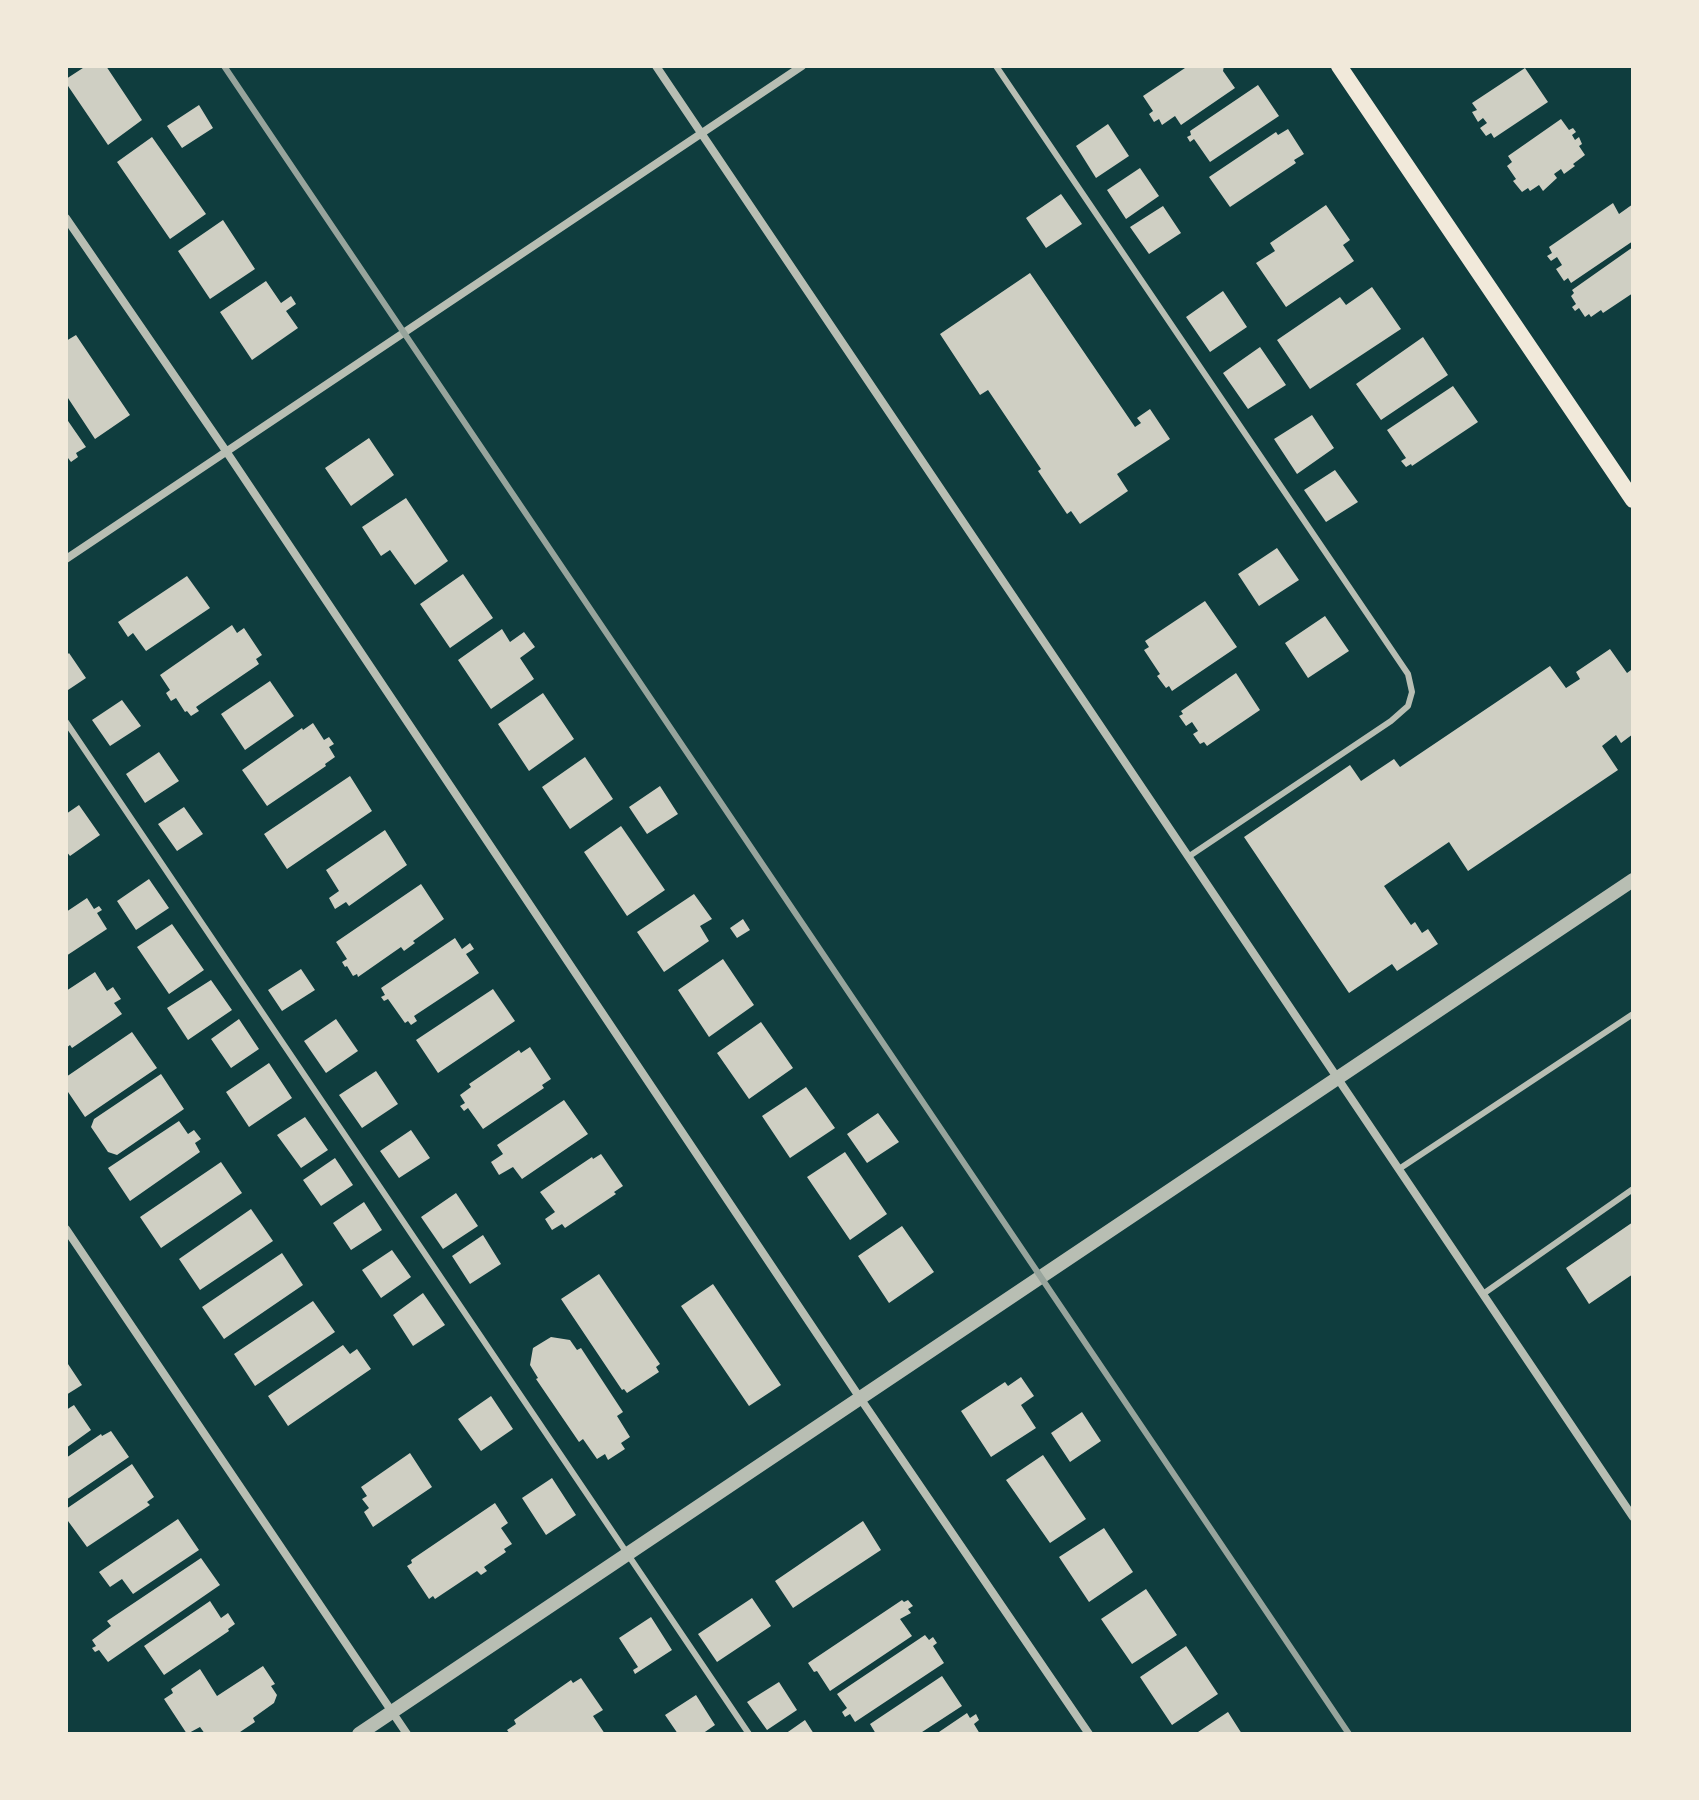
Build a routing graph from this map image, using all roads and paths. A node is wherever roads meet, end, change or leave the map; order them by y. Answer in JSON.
{"nodes":[{"id":1,"x":656,"y":66,"type":"edge"},
{"id":2,"x":802,"y":66,"type":"edge"},
{"id":3,"x":996,"y":66,"type":"edge"},
{"id":4,"x":1339,"y":66,"type":"edge"},
{"id":5,"x":701,"y":133,"type":"junction"},
{"id":6,"x":66,"y":218,"type":"edge"},
{"id":7,"x":76,"y":232,"type":"junction"},
{"id":8,"x":66,"y":239,"type":"edge"},
{"id":9,"x":226,"y":451,"type":"junction"},
{"id":10,"x":1633,"y":500,"type":"edge"},
{"id":11,"x":66,"y":559,"type":"edge"},
{"id":12,"x":66,"y":722,"type":"edge"},
{"id":13,"x":1188,"y":857,"type":"junction"},
{"id":14,"x":1633,"y":880,"type":"edge"},
{"id":15,"x":1633,"y":1014,"type":"edge"},
{"id":16,"x":1337,"y":1078,"type":"junction"},
{"id":17,"x":1399,"y":1169,"type":"junction"},
{"id":18,"x":1633,"y":1189,"type":"edge"},
{"id":19,"x":66,"y":1229,"type":"edge"},
{"id":20,"x":1483,"y":1294,"type":"junction"},
{"id":21,"x":860,"y":1398,"type":"junction"},
{"id":22,"x":1633,"y":1517,"type":"edge"},
{"id":23,"x":627,"y":1554,"type":"junction"},
{"id":24,"x":392,"y":1712,"type":"junction"},
{"id":25,"x":359,"y":1734,"type":"edge"},
{"id":26,"x":407,"y":1734,"type":"edge"},
{"id":27,"x":749,"y":1734,"type":"edge"},
{"id":28,"x":1089,"y":1734,"type":"edge"}],
"edges":[{"from":1,"to":5,"type":"street"},
{"from":2,"to":5,"type":"street"},
{"from":3,"to":13,"type":"lane"},
{"from":4,"to":10,"type":"main road"},
{"from":5,"to":9,"type":"street"},
{"from":5,"to":13,"type":"street"},
{"from":6,"to":7,"type":"street"},
{"from":7,"to":8,"type":"lane"},
{"from":7,"to":9,"type":"street"},
{"from":9,"to":11,"type":"street"},
{"from":9,"to":21,"type":"street"},
{"from":12,"to":23,"type":"lane"},
{"from":13,"to":16,"type":"street"},
{"from":14,"to":16,"type":"street"},
{"from":15,"to":17,"type":"lane"},
{"from":16,"to":17,"type":"street"},
{"from":16,"to":21,"type":"street"},
{"from":17,"to":20,"type":"street"},
{"from":18,"to":20,"type":"lane"},
{"from":19,"to":24,"type":"street"},
{"from":20,"to":22,"type":"street"},
{"from":21,"to":23,"type":"street"},
{"from":21,"to":28,"type":"street"},
{"from":23,"to":24,"type":"street"},
{"from":23,"to":27,"type":"lane"},
{"from":24,"to":25,"type":"street"},
{"from":24,"to":26,"type":"street"}]}
